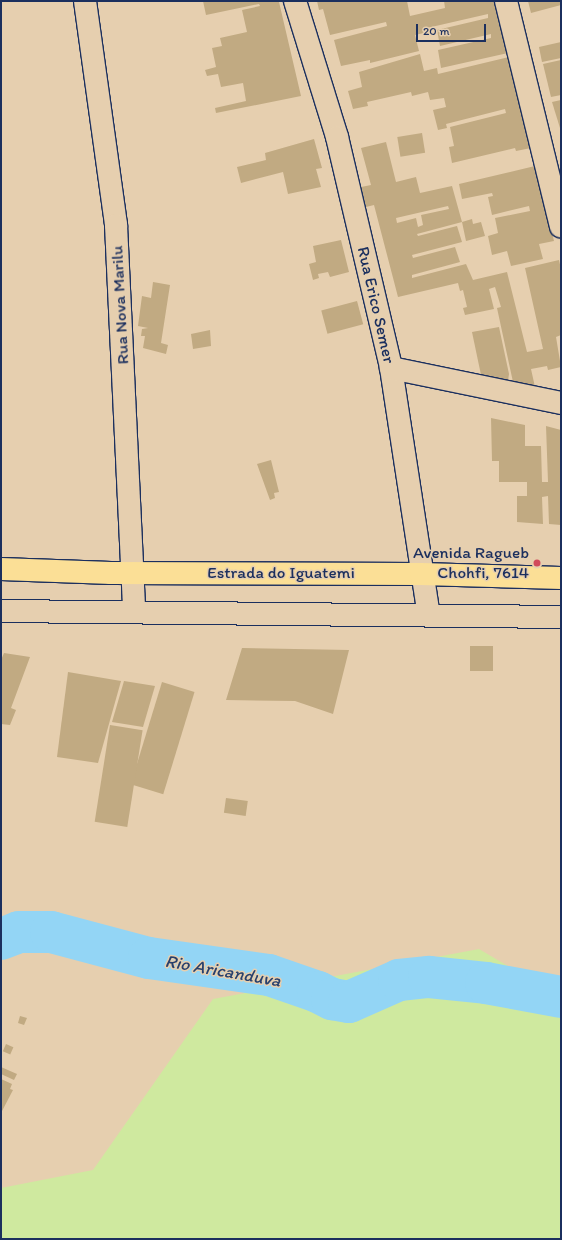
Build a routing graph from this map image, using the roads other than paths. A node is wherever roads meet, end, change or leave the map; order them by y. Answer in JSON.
{"nodes":[{"id":1,"x":85,"y":1,"type":"edge"},
{"id":2,"x":295,"y":1,"type":"edge"},
{"id":3,"x":506,"y":1,"type":"edge"},
{"id":4,"x":561,"y":226,"type":"edge"},
{"id":5,"x":391,"y":368,"type":"junction"},
{"id":6,"x":561,"y":403,"type":"edge"},
{"id":7,"x":1,"y":569,"type":"edge"},
{"id":8,"x":133,"y":573,"type":"junction"},
{"id":9,"x":421,"y":574,"type":"junction"},
{"id":10,"x":561,"y":578,"type":"edge"},
{"id":11,"x":1,"y":611,"type":"edge"},
{"id":12,"x":134,"y":611,"type":"junction"},
{"id":13,"x":429,"y":615,"type":"junction"},
{"id":14,"x":561,"y":617,"type":"edge"}],
"edges":[{"from":1,"to":8,"type":"street","name":"Rua Nova Marilu"},
{"from":2,"to":5,"type":"street","name":"Rua Erico Semer"},
{"from":3,"to":4,"type":"street"},
{"from":5,"to":6,"type":"street"},
{"from":5,"to":9,"type":"street","name":"Rua Erico Semer"},
{"from":7,"to":8,"type":"main road","name":"Estrada do Iguatemi"},
{"from":8,"to":9,"type":"main road","name":"Estrada do Iguatemi"},
{"from":8,"to":12,"type":"street","name":"Rua Nova Marilu"},
{"from":9,"to":10,"type":"main road","name":"Estrada do Iguatemi"},
{"from":9,"to":13,"type":"street","name":"Rua Erico Semer"},
{"from":11,"to":12,"type":"street"},
{"from":12,"to":13,"type":"street"},
{"from":13,"to":14,"type":"street"}]}
